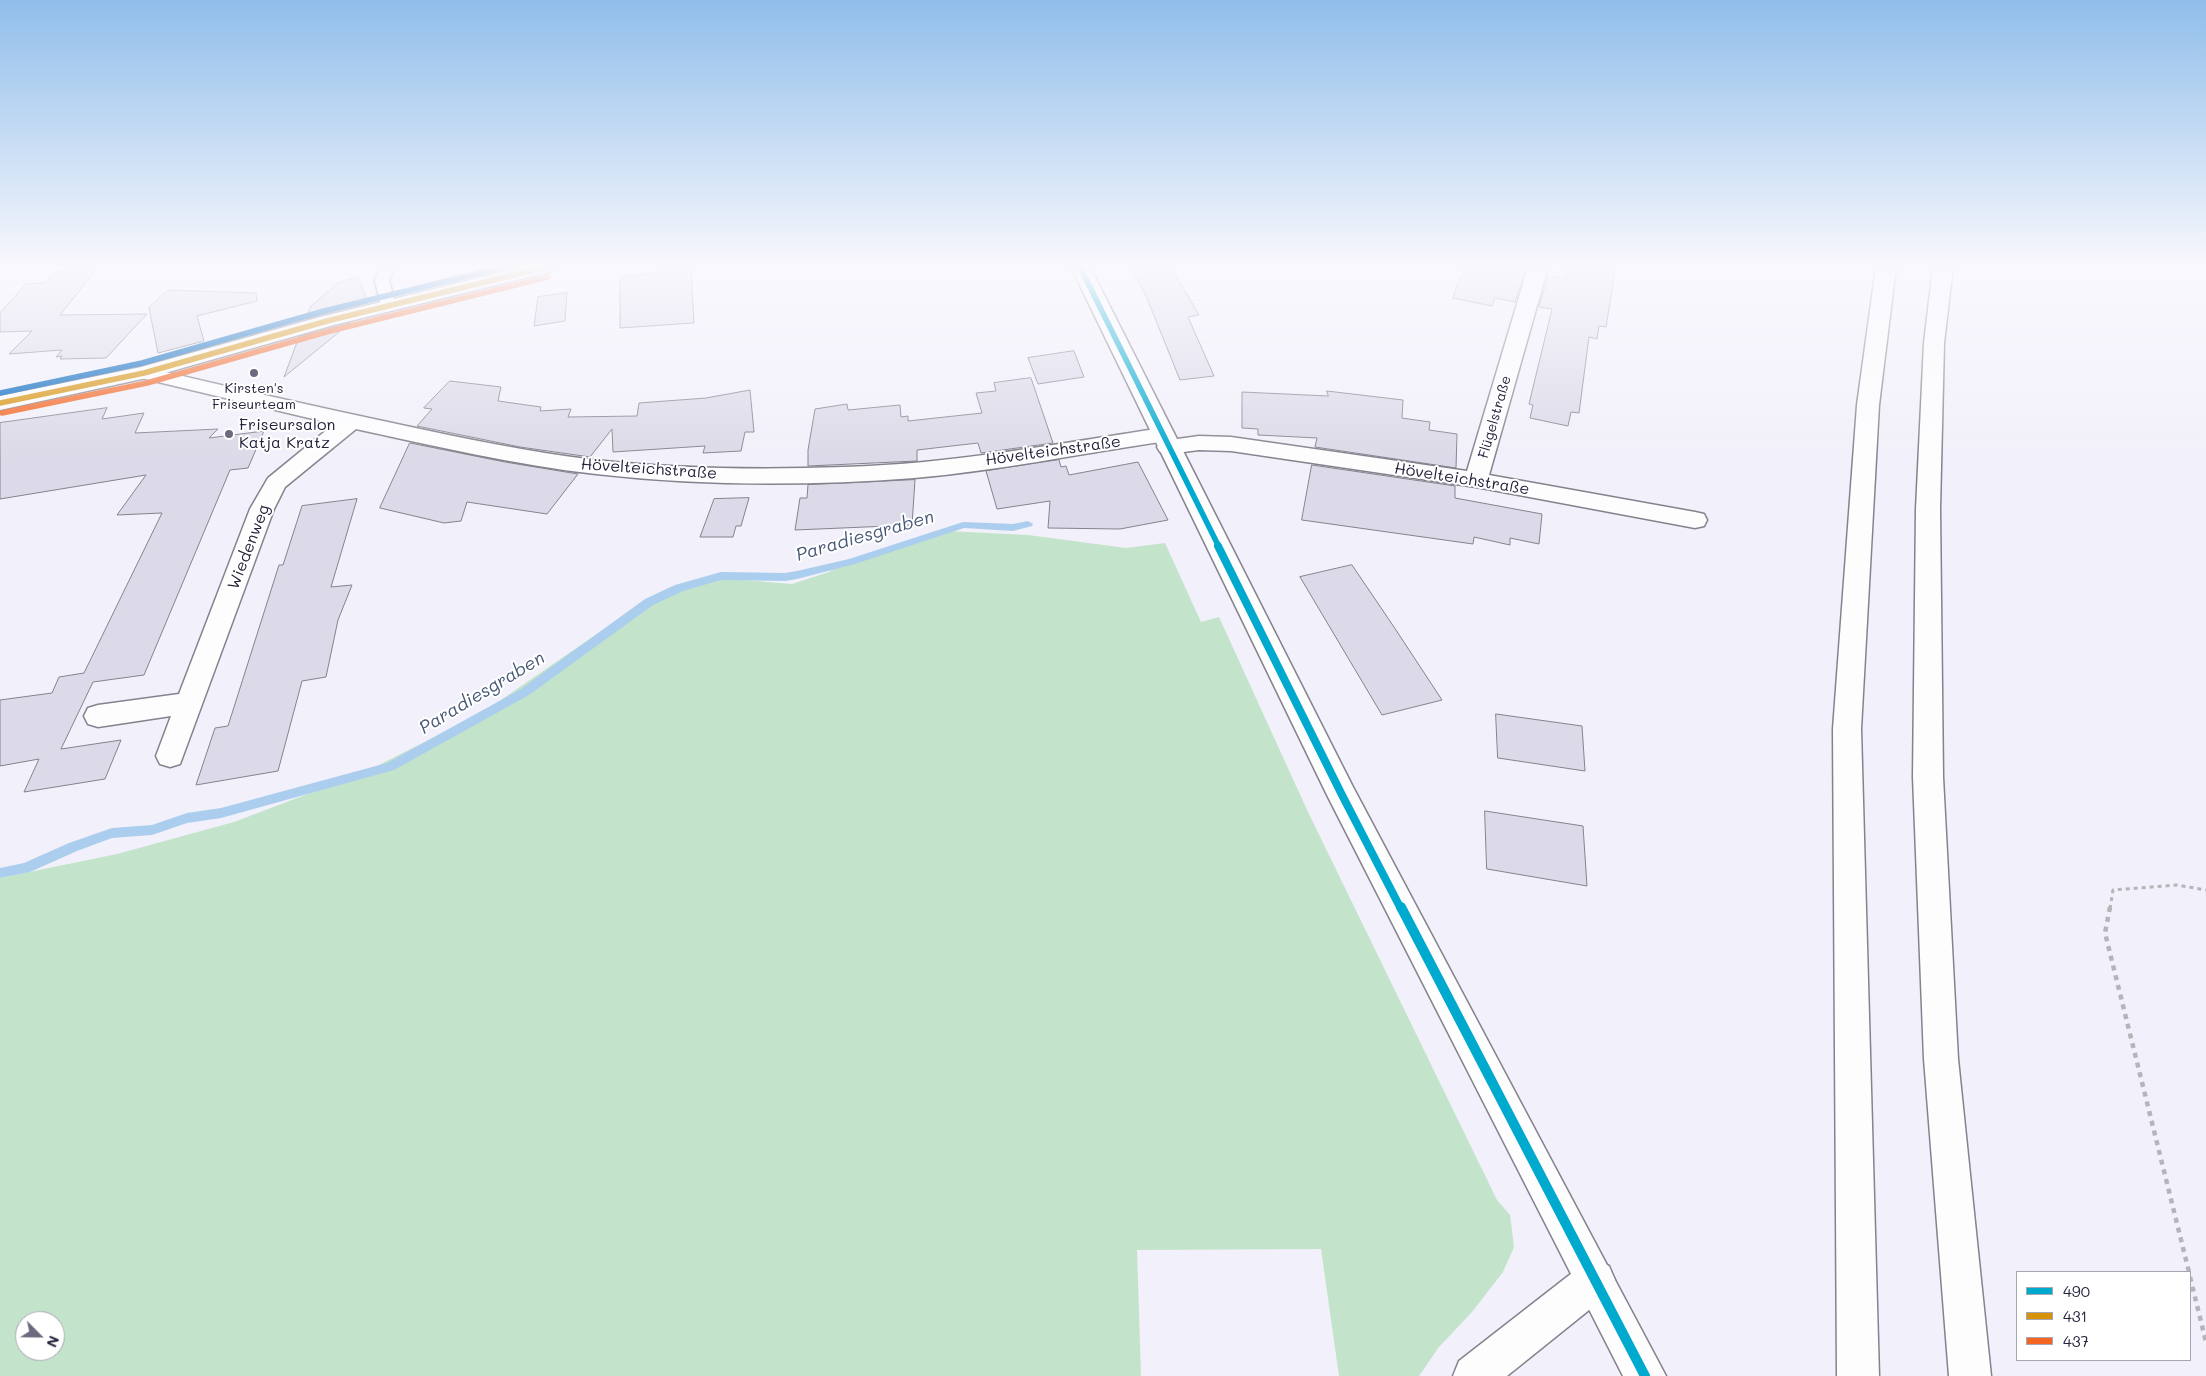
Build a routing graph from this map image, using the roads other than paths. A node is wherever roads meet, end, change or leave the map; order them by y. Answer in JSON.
{"nodes":[{"id":1,"x":293,"y":331,"type":"edge"},
{"id":2,"x":1111,"y":331,"type":"edge"},
{"id":3,"x":1519,"y":331,"type":"edge"},
{"id":4,"x":1878,"y":331,"type":"edge"},
{"id":5,"x":1935,"y":331,"type":"edge"},
{"id":6,"x":144,"y":372,"type":"junction"},
{"id":7,"x":0,"y":403,"type":"edge"},
{"id":8,"x":351,"y":421,"type":"junction"},
{"id":9,"x":1165,"y":441,"type":"junction"},
{"id":10,"x":1476,"y":480,"type":"junction"},
{"id":11,"x":1695,"y":520,"type":"dead end"},
{"id":12,"x":190,"y":702,"type":"junction"},
{"id":13,"x":98,"y":716,"type":"dead end"},
{"id":14,"x":170,"y":756,"type":"dead end"},
{"id":15,"x":1595,"y":1280,"type":"junction"},
{"id":16,"x":1474,"y":1376,"type":"edge"},
{"id":17,"x":1645,"y":1376,"type":"edge"},
{"id":18,"x":1858,"y":1376,"type":"edge"},
{"id":19,"x":1970,"y":1376,"type":"edge"}],
"edges":[{"from":1,"to":6,"type":"main road"},
{"from":2,"to":9,"type":"main road"},
{"from":3,"to":10,"type":"main road","name":"Flügelstraße"},
{"from":4,"to":18,"type":"main road"},
{"from":5,"to":19,"type":"main road"},
{"from":6,"to":7,"type":"main road"},
{"from":6,"to":8,"type":"main road","name":"Hövelteichstraße"},
{"from":8,"to":9,"type":"main road","name":"Hövelteichstraße"},
{"from":8,"to":12,"type":"main road","name":"Wiedenweg"},
{"from":9,"to":10,"type":"main road","name":"Hövelteichstraße"},
{"from":9,"to":15,"type":"main road"},
{"from":10,"to":11,"type":"main road","name":"Hövelteichstraße"},
{"from":12,"to":13,"type":"main road"},
{"from":12,"to":14,"type":"main road","name":"Wiedenweg"},
{"from":15,"to":16,"type":"main road"},
{"from":15,"to":17,"type":"main road"}]}
